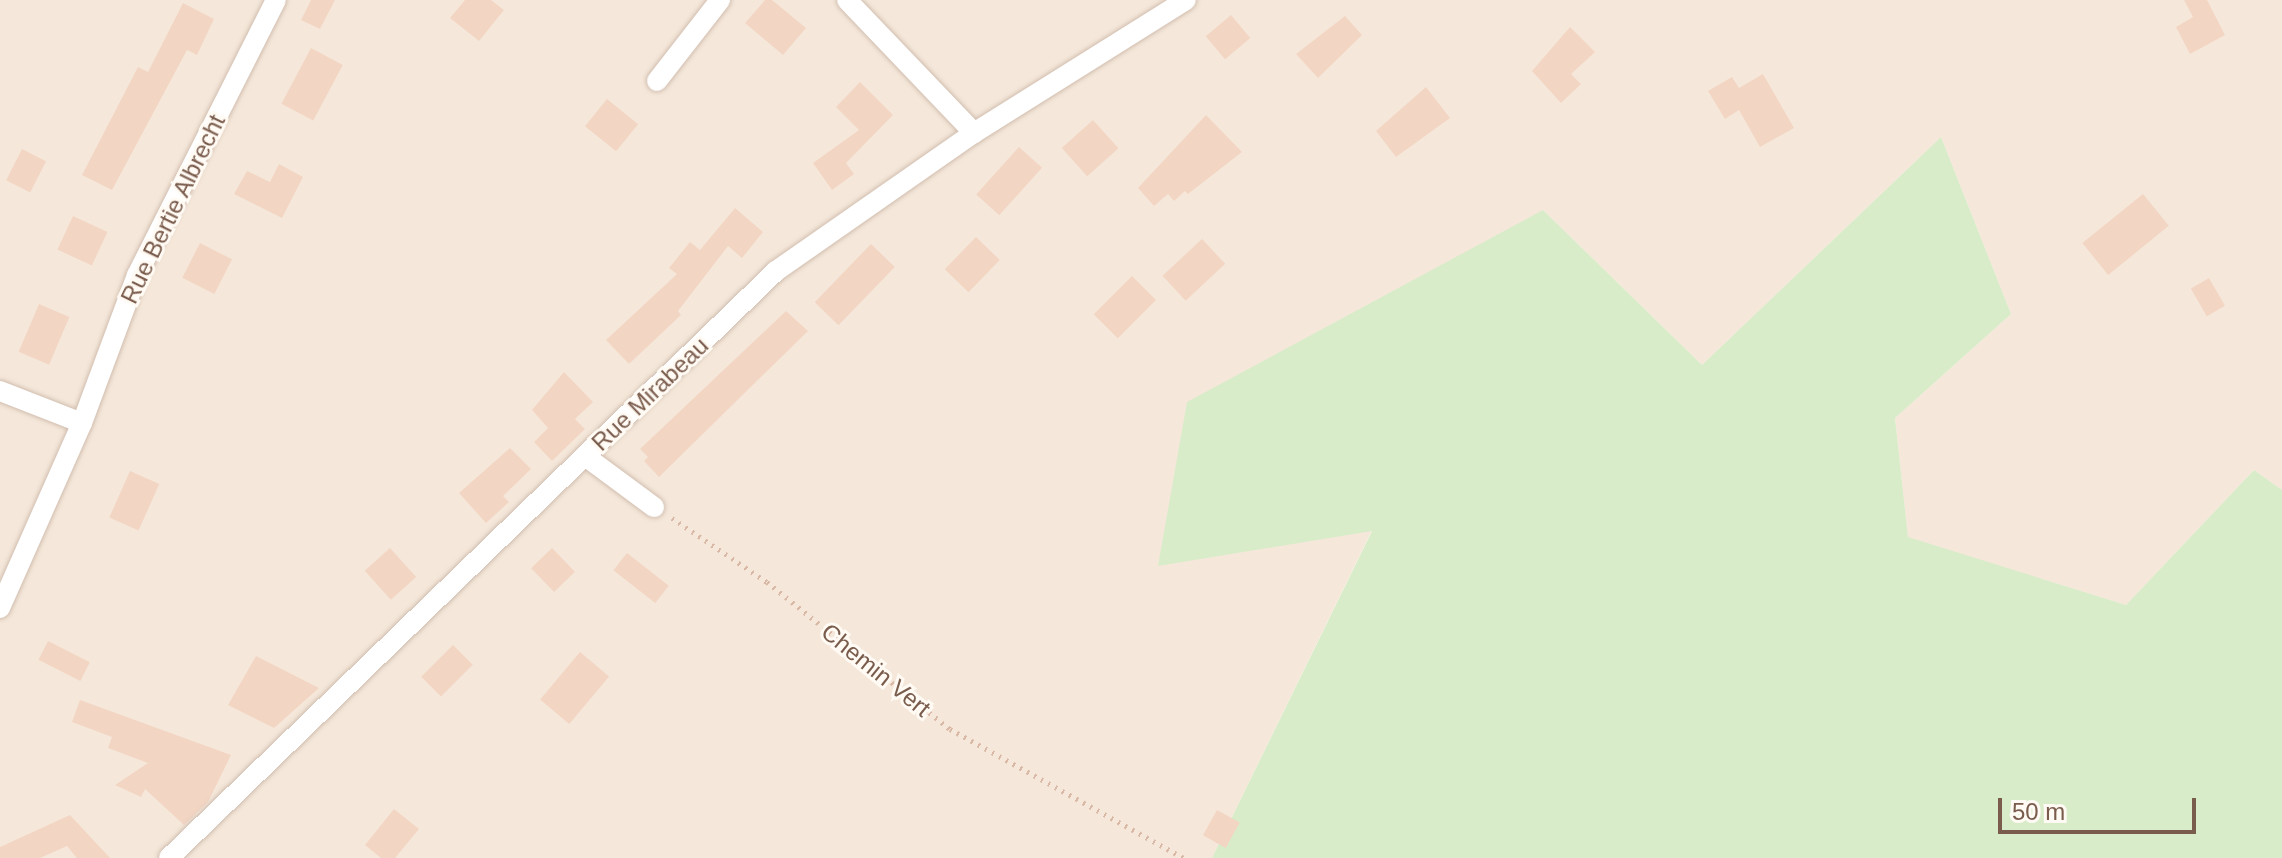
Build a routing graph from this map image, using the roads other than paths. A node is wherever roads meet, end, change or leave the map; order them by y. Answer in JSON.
{"nodes":[{"id":1,"x":276,"y":0,"type":"edge"},
{"id":2,"x":720,"y":0,"type":"edge"},
{"id":3,"x":847,"y":0,"type":"edge"},
{"id":4,"x":1186,"y":0,"type":"edge"},
{"id":5,"x":657,"y":81,"type":"dead end"},
{"id":6,"x":974,"y":133,"type":"junction"},
{"id":7,"x":0,"y":391,"type":"edge"},
{"id":8,"x":82,"y":423,"type":"junction"},
{"id":9,"x":585,"y":456,"type":"junction"},
{"id":10,"x":654,"y":507,"type":"road end"},
{"id":11,"x":0,"y":608,"type":"edge"},
{"id":12,"x":169,"y":858,"type":"edge"}],
"edges":[{"from":1,"to":8,"type":"street","name":"Rue Bertie Albrecht"},
{"from":2,"to":5,"type":"street"},
{"from":3,"to":6,"type":"street"},
{"from":4,"to":6,"type":"street","name":"Rue Mirabeau"},
{"from":6,"to":9,"type":"street","name":"Rue Mirabeau"},
{"from":7,"to":8,"type":"street"},
{"from":8,"to":11,"type":"street","name":"Rue Bertie Albrecht"},
{"from":9,"to":10,"type":"street"},
{"from":9,"to":12,"type":"street","name":"Rue Mirabeau"}]}
